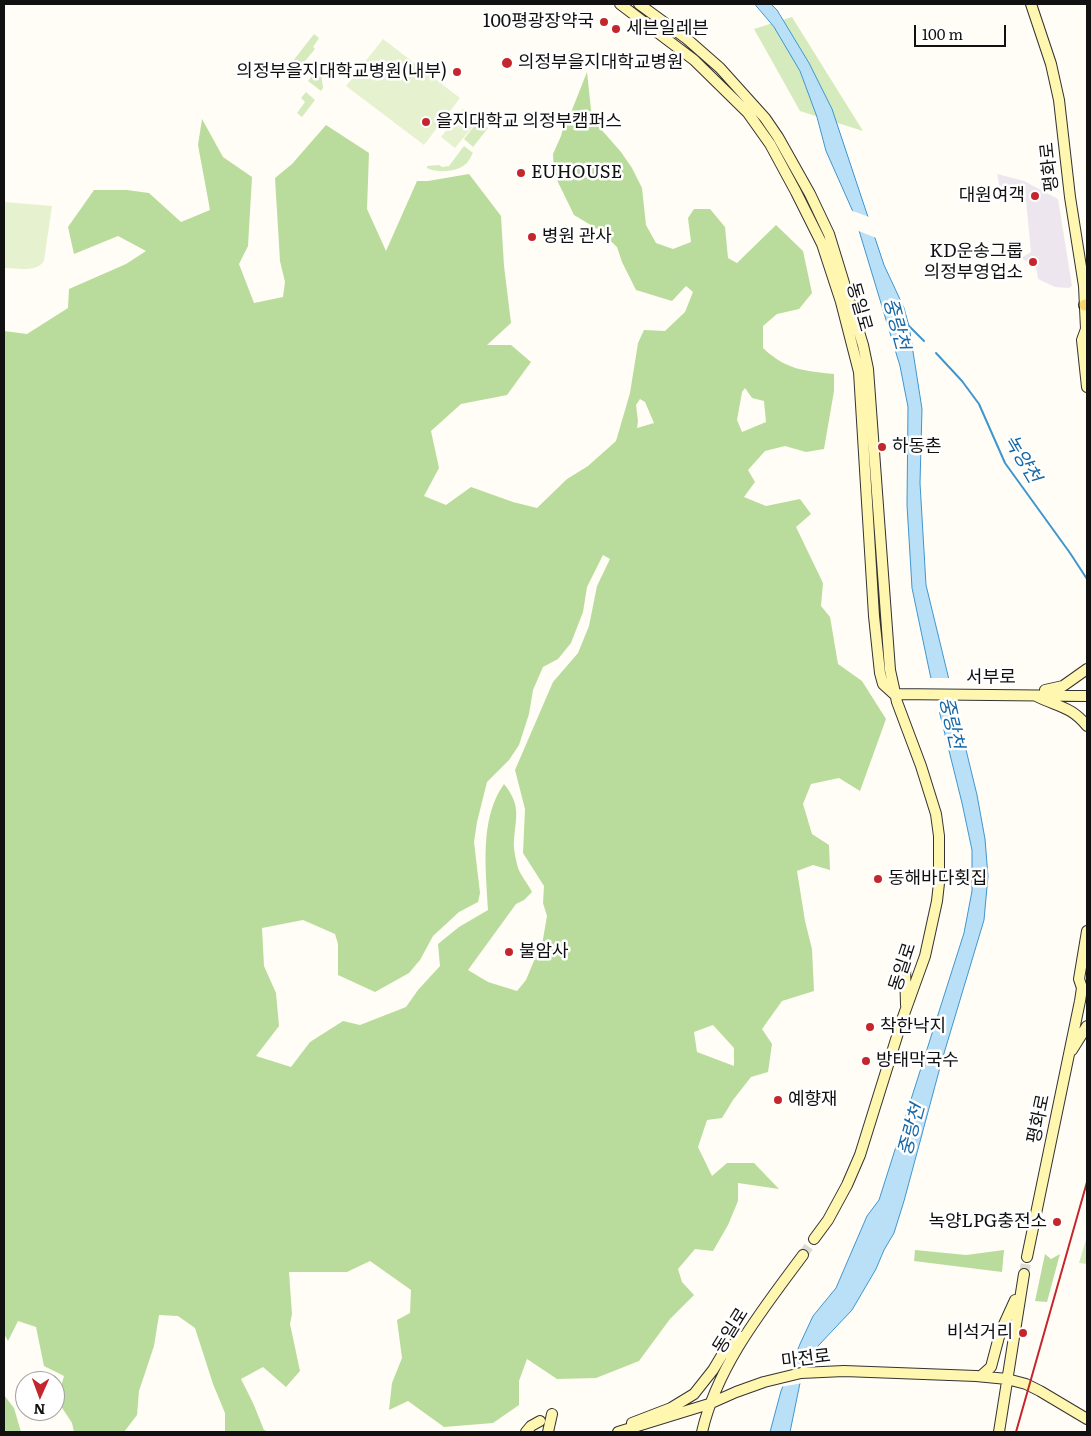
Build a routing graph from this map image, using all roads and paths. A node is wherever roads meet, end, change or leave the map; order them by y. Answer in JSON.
{"nodes":[{"id":1,"x":620,"y":4,"type":"edge"},
{"id":2,"x":639,"y":4,"type":"edge"},
{"id":3,"x":1032,"y":4,"type":"edge"},
{"id":4,"x":1086,"y":305,"type":"edge"},
{"id":5,"x":1087,"y":330,"type":"edge"},
{"id":6,"x":1087,"y":387,"type":"edge"},
{"id":7,"x":1087,"y":669,"type":"edge"},
{"id":8,"x":894,"y":694,"type":"junction"},
{"id":9,"x":1020,"y":694,"type":"junction"},
{"id":10,"x":1033,"y":694,"type":"junction"},
{"id":11,"x":1087,"y":696,"type":"edge"},
{"id":12,"x":1087,"y":726,"type":"edge"},
{"id":13,"x":1087,"y":931,"type":"edge"},
{"id":14,"x":904,"y":966,"type":"dead end"},
{"id":15,"x":1084,"y":986,"type":"edge"},
{"id":16,"x":906,"y":1008,"type":"junction"},
{"id":17,"x":1087,"y":1026,"type":"edge"},
{"id":18,"x":1070,"y":1053,"type":"junction"},
{"id":19,"x":814,"y":1239,"type":"tunnel mouth"},
{"id":20,"x":803,"y":1256,"type":"tunnel mouth"},
{"id":21,"x":1027,"y":1257,"type":"tunnel mouth"},
{"id":22,"x":1024,"y":1274,"type":"tunnel mouth"},
{"id":23,"x":1021,"y":1288,"type":"junction"},
{"id":24,"x":749,"y":1330,"type":"junction"},
{"id":25,"x":981,"y":1376,"type":"junction"},
{"id":26,"x":1007,"y":1379,"type":"junction"},
{"id":27,"x":709,"y":1404,"type":"junction"},
{"id":28,"x":552,"y":1414,"type":"dead end"},
{"id":29,"x":1087,"y":1419,"type":"edge"},
{"id":30,"x":540,"y":1421,"type":"dead end"},
{"id":31,"x":526,"y":1432,"type":"edge"},
{"id":32,"x":548,"y":1432,"type":"edge"},
{"id":33,"x":612,"y":1432,"type":"edge"},
{"id":34,"x":618,"y":1432,"type":"edge"},
{"id":35,"x":702,"y":1432,"type":"edge"},
{"id":36,"x":999,"y":1432,"type":"edge"}],
"edges":[{"from":1,"to":8,"type":"street","name":"동일로"},
{"from":2,"to":8,"type":"street","name":"동일로"},
{"from":3,"to":4,"type":"street","name":"평화로"},
{"from":4,"to":5,"type":"street","name":"평화로"},
{"from":5,"to":6,"type":"street","name":"평화로"},
{"from":7,"to":9,"type":"street"},
{"from":8,"to":9,"type":"street","name":"서부로"},
{"from":8,"to":16,"type":"street","name":"동일로"},
{"from":9,"to":10,"type":"street","name":"서부로"},
{"from":10,"to":11,"type":"street","name":"서부로"},
{"from":10,"to":12,"type":"street"},
{"from":13,"to":15,"type":"street","name":"평화로"},
{"from":14,"to":16,"type":"street"},
{"from":15,"to":18,"type":"street","name":"평화로"},
{"from":16,"to":19,"type":"street","name":"동일로"},
{"from":17,"to":18,"type":"street"},
{"from":18,"to":21,"type":"street","name":"평화로"},
{"from":20,"to":24,"type":"street","name":"동일로"},
{"from":22,"to":23,"type":"street"},
{"from":23,"to":25,"type":"street"},
{"from":23,"to":26,"type":"street"},
{"from":24,"to":27,"type":"street","name":"동일로"},
{"from":24,"to":33,"type":"street"},
{"from":25,"to":26,"type":"street","name":"마전로"},
{"from":25,"to":27,"type":"street","name":"마전로"},
{"from":26,"to":29,"type":"street","name":"마전로"},
{"from":26,"to":36,"type":"street"},
{"from":27,"to":34,"type":"street","name":"마전로"},
{"from":27,"to":35,"type":"street","name":"동일로"},
{"from":28,"to":32,"type":"street"},
{"from":30,"to":31,"type":"street"}]}
